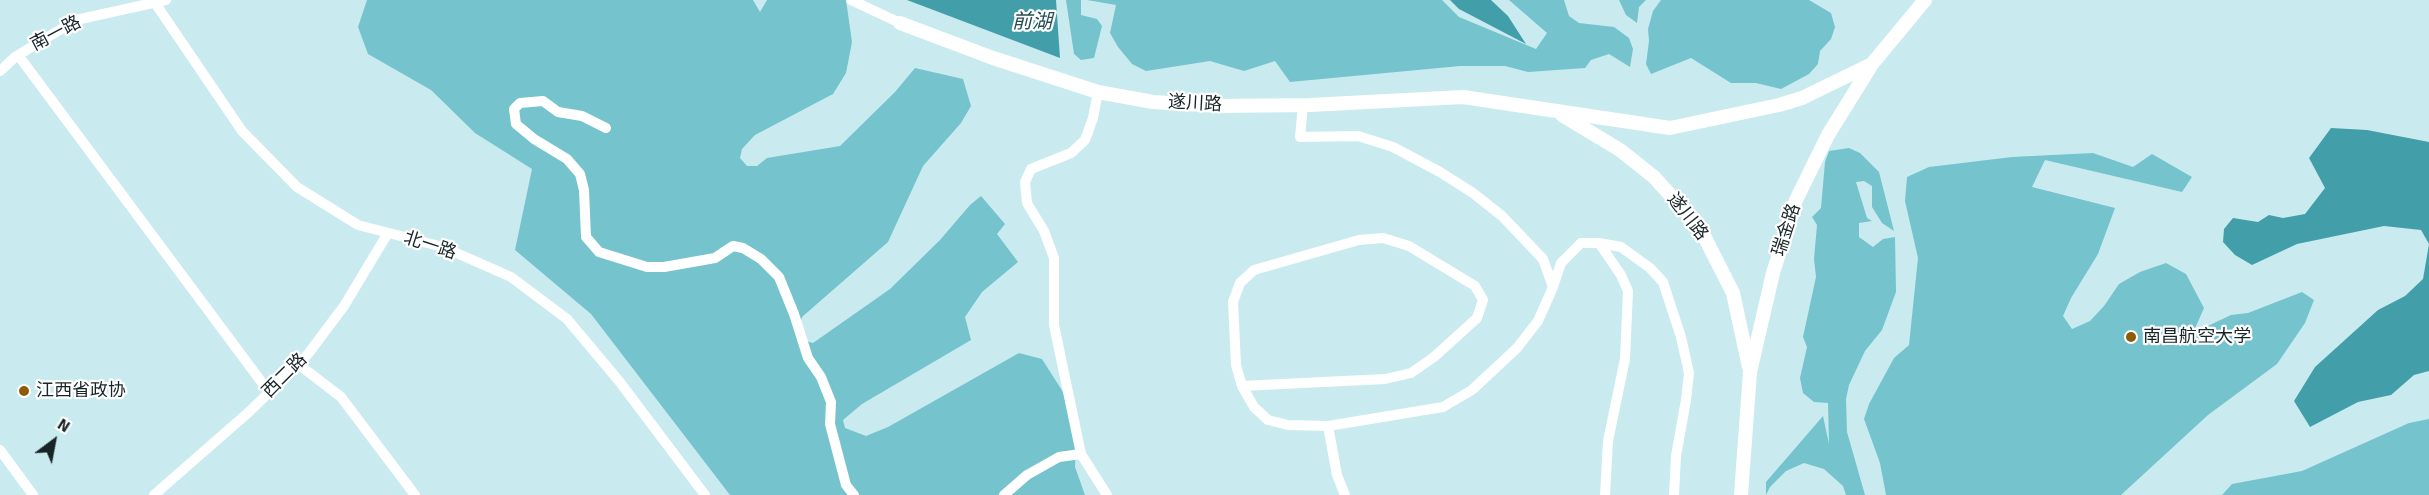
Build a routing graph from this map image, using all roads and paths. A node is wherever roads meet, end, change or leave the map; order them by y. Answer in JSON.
{"nodes":[{"id":1,"x":158,"y":0,"type":"edge"},
{"id":2,"x":851,"y":0,"type":"edge"},
{"id":3,"x":1925,"y":0,"type":"edge"},
{"id":4,"x":900,"y":23,"type":"joint"},
{"id":5,"x":18,"y":55,"type":"junction"},
{"id":6,"x":1872,"y":64,"type":"junction"},
{"id":7,"x":0,"y":72,"type":"edge"},
{"id":8,"x":1098,"y":92,"type":"junction"},
{"id":9,"x":1303,"y":105,"type":"junction"},
{"id":10,"x":1556,"y":111,"type":"junction"},
{"id":11,"x":606,"y":128,"type":"dead end"},
{"id":12,"x":388,"y":233,"type":"junction"},
{"id":13,"x":1599,"y":243,"type":"junction"},
{"id":14,"x":1553,"y":287,"type":"junction"},
{"id":15,"x":298,"y":364,"type":"junction"},
{"id":16,"x":1750,"y":372,"type":"junction"},
{"id":17,"x":1242,"y":386,"type":"junction"},
{"id":18,"x":270,"y":392,"type":"junction"},
{"id":19,"x":1328,"y":426,"type":"junction"},
{"id":20,"x":0,"y":450,"type":"edge"},
{"id":21,"x":1081,"y":454,"type":"junction"},
{"id":22,"x":33,"y":495,"type":"edge"},
{"id":23,"x":154,"y":495,"type":"edge"},
{"id":24,"x":415,"y":495,"type":"edge"},
{"id":25,"x":705,"y":495,"type":"edge"},
{"id":26,"x":854,"y":495,"type":"edge"},
{"id":27,"x":1004,"y":495,"type":"edge"},
{"id":28,"x":1107,"y":495,"type":"edge"},
{"id":29,"x":1345,"y":495,"type":"edge"},
{"id":30,"x":1605,"y":495,"type":"edge"},
{"id":31,"x":1674,"y":495,"type":"edge"},
{"id":32,"x":1741,"y":495,"type":"edge"}],
"edges":[{"from":1,"to":5,"type":"street","name":"南一路"},
{"from":1,"to":12,"type":"street","name":"北一路"},
{"from":2,"to":4,"type":"street","name":"遂川路"},
{"from":3,"to":6,"type":"street","name":"瑞金路"},
{"from":4,"to":8,"type":"street","name":"遂川路"},
{"from":5,"to":7,"type":"street","name":"南一路"},
{"from":5,"to":18,"type":"street"},
{"from":6,"to":10,"type":"street","name":"遂川路"},
{"from":6,"to":16,"type":"street","name":"瑞金路"},
{"from":8,"to":9,"type":"street","name":"遂川路"},
{"from":8,"to":21,"type":"street"},
{"from":9,"to":10,"type":"street","name":"遂川路"},
{"from":9,"to":14,"type":"street"},
{"from":10,"to":16,"type":"street","name":"遂川路"},
{"from":11,"to":26,"type":"street"},
{"from":12,"to":15,"type":"street","name":"西二路"},
{"from":12,"to":25,"type":"street","name":"北一路"},
{"from":13,"to":14,"type":"street"},
{"from":13,"to":30,"type":"street"},
{"from":13,"to":31,"type":"street"},
{"from":14,"to":19,"type":"street"},
{"from":15,"to":18,"type":"street","name":"西二路"},
{"from":15,"to":24,"type":"street"},
{"from":16,"to":32,"type":"street","name":"瑞金路"},
{"from":17,"to":17,"type":"street"},
{"from":17,"to":19,"type":"street"},
{"from":18,"to":23,"type":"street","name":"西二路"},
{"from":19,"to":29,"type":"street"},
{"from":20,"to":22,"type":"street"},
{"from":21,"to":27,"type":"street"},
{"from":21,"to":28,"type":"street"}]}
